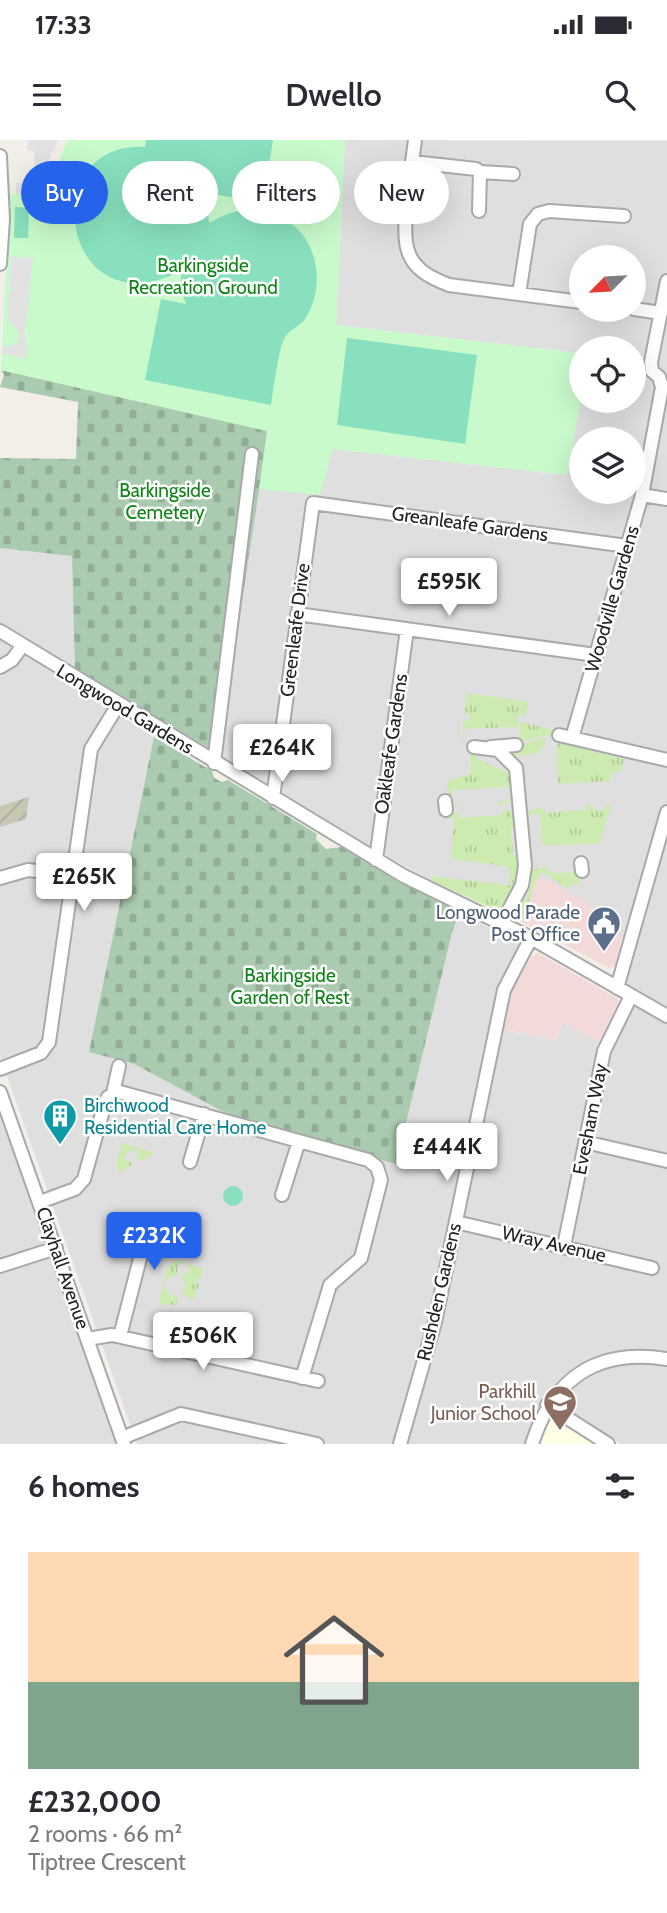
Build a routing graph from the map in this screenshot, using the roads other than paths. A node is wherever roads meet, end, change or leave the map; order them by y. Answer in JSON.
{"nodes":[{"id":1,"x":415,"y":140,"type":"edge"},
{"id":2,"x":0,"y":156,"type":"edge"},
{"id":3,"x":412,"y":161,"type":"edge"},
{"id":4,"x":449,"y":165,"type":"edge"},
{"id":5,"x":480,"y":172,"type":"junction"},
{"id":6,"x":513,"y":174,"type":"dead end"},
{"id":7,"x":479,"y":211,"type":"dead end"},
{"id":8,"x":617,"y":213,"type":"dead end"},
{"id":9,"x":407,"y":224,"type":"edge"},
{"id":10,"x":0,"y":264,"type":"edge"},
{"id":11,"x":667,"y":281,"type":"edge"},
{"id":12,"x":519,"y":294,"type":"junction"},
{"id":13,"x":569,"y":300,"type":"edge"},
{"id":14,"x":646,"y":311,"type":"edge"},
{"id":15,"x":661,"y":313,"type":"junction"},
{"id":16,"x":663,"y":377,"type":"edge"},
{"id":17,"x":252,"y":454,"type":"dead end"},
{"id":18,"x":646,"y":473,"type":"edge"},
{"id":19,"x":646,"y":496,"type":"edge"},
{"id":20,"x":667,"y":499,"type":"edge"},
{"id":21,"x":313,"y":503,"type":"joint"},
{"id":22,"x":639,"y":504,"type":"edge"},
{"id":23,"x":627,"y":546,"type":"junction"},
{"id":24,"x":297,"y":614,"type":"junction"},
{"id":25,"x":407,"y":629,"type":"junction"},
{"id":26,"x":0,"y":631,"type":"edge"},
{"id":27,"x":23,"y":645,"type":"junction"},
{"id":28,"x":596,"y":655,"type":"junction"},
{"id":29,"x":0,"y":667,"type":"edge"},
{"id":30,"x":118,"y":705,"type":"junction"},
{"id":31,"x":516,"y":745,"type":"dead end"},
{"id":32,"x":667,"y":760,"type":"edge"},
{"id":33,"x":214,"y":762,"type":"junction"},
{"id":34,"x":273,"y":798,"type":"junction"},
{"id":35,"x":667,"y":812,"type":"edge"},
{"id":36,"x":376,"y":860,"type":"junction"},
{"id":37,"x":73,"y":876,"type":"junction"},
{"id":38,"x":0,"y":878,"type":"edge"},
{"id":39,"x":502,"y":923,"type":"junction"},
{"id":40,"x":531,"y":938,"type":"junction"},
{"id":41,"x":617,"y":988,"type":"junction"},
{"id":42,"x":631,"y":996,"type":"junction"},
{"id":43,"x":667,"y":1016,"type":"edge"},
{"id":44,"x":119,"y":1066,"type":"dead end"},
{"id":45,"x":0,"y":1069,"type":"edge"},
{"id":46,"x":0,"y":1092,"type":"edge"},
{"id":47,"x":113,"y":1093,"type":"junction"},
{"id":48,"x":204,"y":1114,"type":"junction"},
{"id":49,"x":299,"y":1141,"type":"junction"},
{"id":50,"x":585,"y":1142,"type":"junction"},
{"id":51,"x":667,"y":1161,"type":"edge"},
{"id":52,"x":190,"y":1162,"type":"dead end"},
{"id":53,"x":282,"y":1195,"type":"dead end"},
{"id":54,"x":40,"y":1202,"type":"junction"},
{"id":55,"x":456,"y":1222,"type":"junction"},
{"id":56,"x":124,"y":1237,"type":"dead end"},
{"id":57,"x":564,"y":1247,"type":"junction"},
{"id":58,"x":56,"y":1248,"type":"junction"},
{"id":59,"x":0,"y":1266,"type":"edge"},
{"id":60,"x":652,"y":1268,"type":"dead end"},
{"id":61,"x":224,"y":1324,"type":"dead end"},
{"id":62,"x":120,"y":1336,"type":"junction"},
{"id":63,"x":87,"y":1339,"type":"junction"},
{"id":64,"x":215,"y":1357,"type":"junction"},
{"id":65,"x":667,"y":1359,"type":"edge"},
{"id":66,"x":302,"y":1378,"type":"junction"},
{"id":67,"x":318,"y":1381,"type":"dead end"},
{"id":68,"x":547,"y":1405,"type":"junction"},
{"id":69,"x":123,"y":1441,"type":"edge"},
{"id":70,"x":291,"y":1441,"type":"edge"},
{"id":71,"x":317,"y":1444,"type":"edge"},
{"id":72,"x":400,"y":1444,"type":"edge"},
{"id":73,"x":532,"y":1444,"type":"edge"},
{"id":74,"x":608,"y":1444,"type":"edge"}],
"edges":[{"from":1,"to":3,"type":"street"},
{"from":2,"to":10,"type":"street"},
{"from":4,"to":5,"type":"street"},
{"from":5,"to":6,"type":"street"},
{"from":5,"to":7,"type":"street"},
{"from":8,"to":12,"type":"street"},
{"from":9,"to":12,"type":"street"},
{"from":11,"to":15,"type":"street","name":"Woodville Gardens"},
{"from":12,"to":13,"type":"street"},
{"from":14,"to":15,"type":"street"},
{"from":15,"to":16,"type":"street","name":"Woodville Gardens"},
{"from":16,"to":18,"type":"street","name":"Woodville Gardens"},
{"from":17,"to":33,"type":"street"},
{"from":19,"to":20,"type":"street"},
{"from":21,"to":23,"type":"street","name":"Greanleafe Gardens"},
{"from":21,"to":24,"type":"street","name":"Greenleafe Drive"},
{"from":22,"to":23,"type":"street","name":"Woodville Gardens"},
{"from":23,"to":28,"type":"street","name":"Woodville Gardens"},
{"from":24,"to":25,"type":"street"},
{"from":24,"to":34,"type":"street","name":"Greenleafe Drive"},
{"from":25,"to":28,"type":"street"},
{"from":25,"to":36,"type":"street","name":"Oakleafe Gardens"},
{"from":26,"to":27,"type":"street","name":"Longwood Gardens"},
{"from":27,"to":29,"type":"street"},
{"from":27,"to":30,"type":"street","name":"Longwood Gardens"},
{"from":28,"to":32,"type":"street","name":"Woodville Gardens"},
{"from":30,"to":33,"type":"street","name":"Longwood Gardens"},
{"from":30,"to":37,"type":"street"},
{"from":31,"to":39,"type":"street"},
{"from":33,"to":34,"type":"street","name":"Longwood Gardens"},
{"from":34,"to":36,"type":"street","name":"Longwood Gardens"},
{"from":35,"to":41,"type":"street"},
{"from":36,"to":39,"type":"street","name":"Longwood Gardens"},
{"from":37,"to":38,"type":"street"},
{"from":37,"to":45,"type":"street"},
{"from":39,"to":40,"type":"street","name":"Longwood Gardens"},
{"from":40,"to":41,"type":"street","name":"Longwood Gardens"},
{"from":40,"to":55,"type":"street","name":"Rushden Gardens"},
{"from":41,"to":42,"type":"street","name":"Longwood Gardens"},
{"from":42,"to":43,"type":"street","name":"Longwood Gardens"},
{"from":42,"to":50,"type":"street","name":"Evesham Way"},
{"from":44,"to":47,"type":"street"},
{"from":46,"to":54,"type":"street","name":"Clayhall Avenue"},
{"from":47,"to":48,"type":"street"},
{"from":47,"to":54,"type":"street"},
{"from":48,"to":49,"type":"street"},
{"from":48,"to":52,"type":"street"},
{"from":49,"to":53,"type":"street"},
{"from":49,"to":66,"type":"street"},
{"from":50,"to":51,"type":"street"},
{"from":50,"to":57,"type":"street","name":"Evesham Way"},
{"from":54,"to":58,"type":"street","name":"Clayhall Avenue"},
{"from":55,"to":57,"type":"street","name":"Wray Avenue"},
{"from":55,"to":72,"type":"street","name":"Rushden Gardens"},
{"from":56,"to":62,"type":"street"},
{"from":57,"to":60,"type":"street","name":"Wray Avenue"},
{"from":58,"to":59,"type":"street"},
{"from":58,"to":63,"type":"street","name":"Clayhall Avenue"},
{"from":61,"to":64,"type":"street"},
{"from":62,"to":63,"type":"street"},
{"from":62,"to":64,"type":"street"},
{"from":63,"to":69,"type":"street","name":"Clayhall Avenue"},
{"from":64,"to":66,"type":"street"},
{"from":65,"to":68,"type":"street"},
{"from":66,"to":67,"type":"street"},
{"from":68,"to":73,"type":"street"},
{"from":68,"to":74,"type":"street"},
{"from":69,"to":70,"type":"street"},
{"from":70,"to":71,"type":"street"}]}
